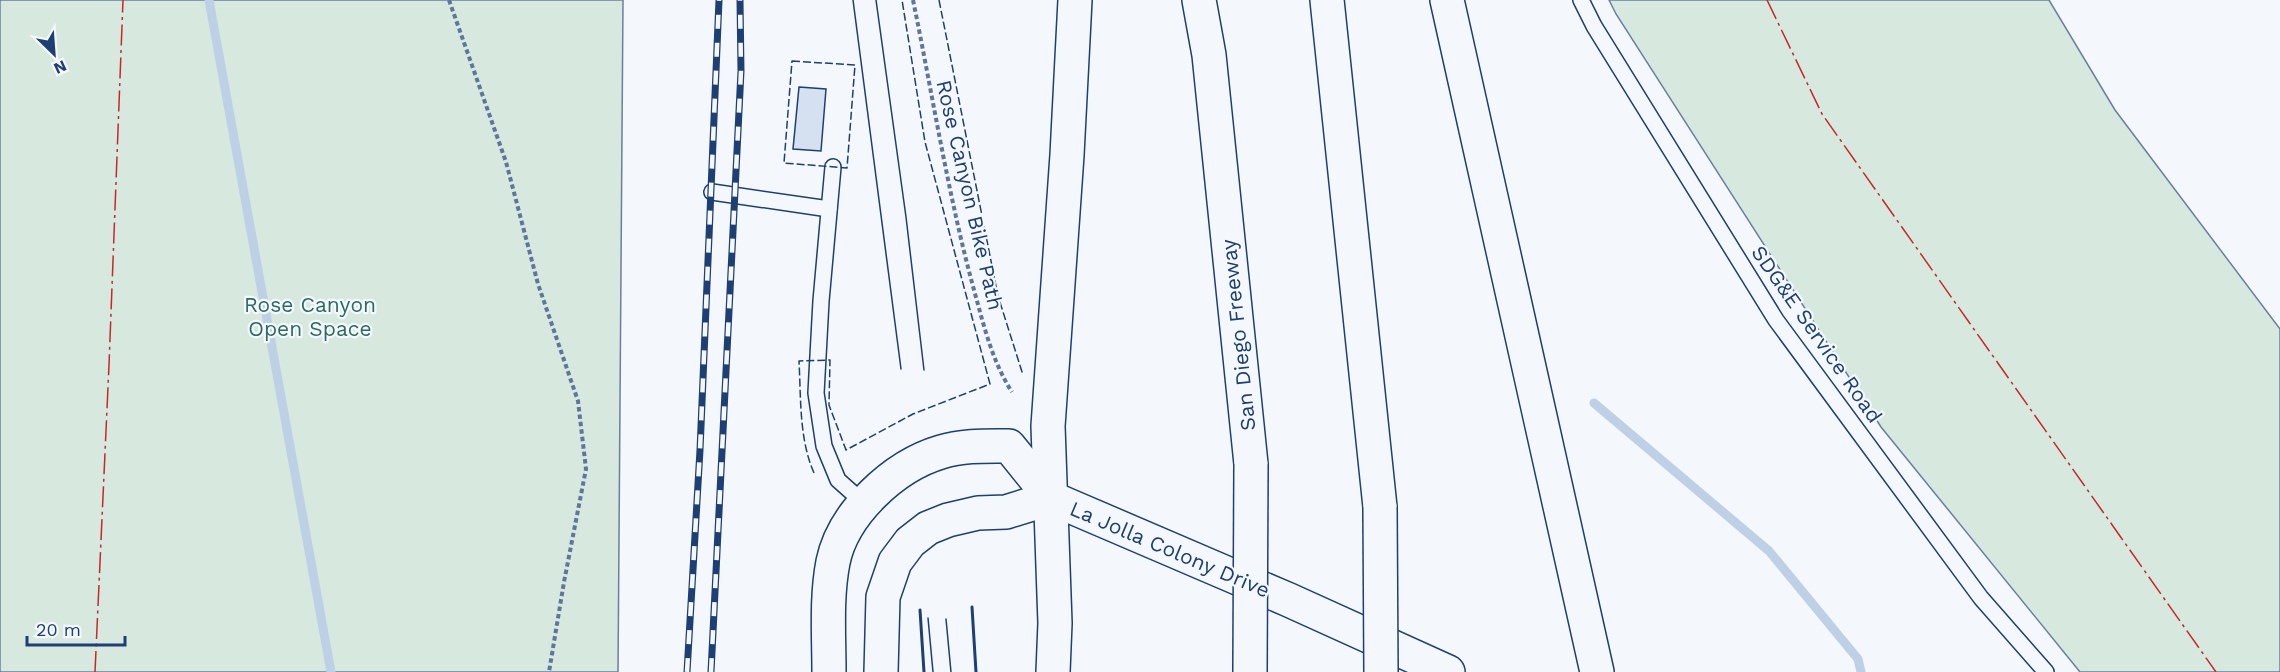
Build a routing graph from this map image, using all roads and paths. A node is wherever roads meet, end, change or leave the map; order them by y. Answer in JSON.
{"nodes":[{"id":1,"x":449,"y":0,"type":"edge"},
{"id":2,"x":913,"y":0,"type":"edge"},
{"id":3,"x":1075,"y":0,"type":"edge"},
{"id":4,"x":1199,"y":0,"type":"edge"},
{"id":5,"x":1327,"y":0,"type":"edge"},
{"id":6,"x":1448,"y":0,"type":"edge"},
{"id":7,"x":1581,"y":0,"type":"edge"},
{"id":8,"x":832,"y":167,"type":"dead end"},
{"id":9,"x":712,"y":192,"type":"dead end"},
{"id":10,"x":829,"y":209,"type":"junction"},
{"id":11,"x":1012,"y":392,"type":"dead end"},
{"id":12,"x":1051,"y":498,"type":"junction"},
{"id":13,"x":865,"y":504,"type":"junction"},
{"id":14,"x":549,"y":672,"type":"edge"},
{"id":15,"x":829,"y":672,"type":"edge"},
{"id":16,"x":881,"y":672,"type":"edge"},
{"id":17,"x":1053,"y":672,"type":"edge"},
{"id":18,"x":1250,"y":672,"type":"edge"},
{"id":19,"x":1381,"y":672,"type":"edge"},
{"id":20,"x":1448,"y":672,"type":"edge"},
{"id":21,"x":1596,"y":672,"type":"edge"},
{"id":22,"x":2046,"y":672,"type":"edge"}],
"edges":[{"from":1,"to":14,"type":"path"},
{"from":2,"to":11,"type":"path","name":"Rose Canyon Bike Path"},
{"from":3,"to":12,"type":"main road"},
{"from":4,"to":18,"type":"main road","name":"San Diego Freeway","bridge":true},
{"from":5,"to":19,"type":"main road","bridge":true},
{"from":6,"to":21,"type":"main road"},
{"from":7,"to":22,"type":"lane","name":"SDG&E Service Road"},
{"from":8,"to":10,"type":"lane"},
{"from":9,"to":10,"type":"lane"},
{"from":10,"to":13,"type":"lane"},
{"from":12,"to":13,"type":"main road","name":"La Jolla Colony Drive"},
{"from":12,"to":16,"type":"main road","name":"La Jolla Colony Drive"},
{"from":12,"to":17,"type":"main road"},
{"from":12,"to":20,"type":"main road","name":"La Jolla Colony Drive"},
{"from":13,"to":15,"type":"main road","name":"La Jolla Colony Drive"}]}
